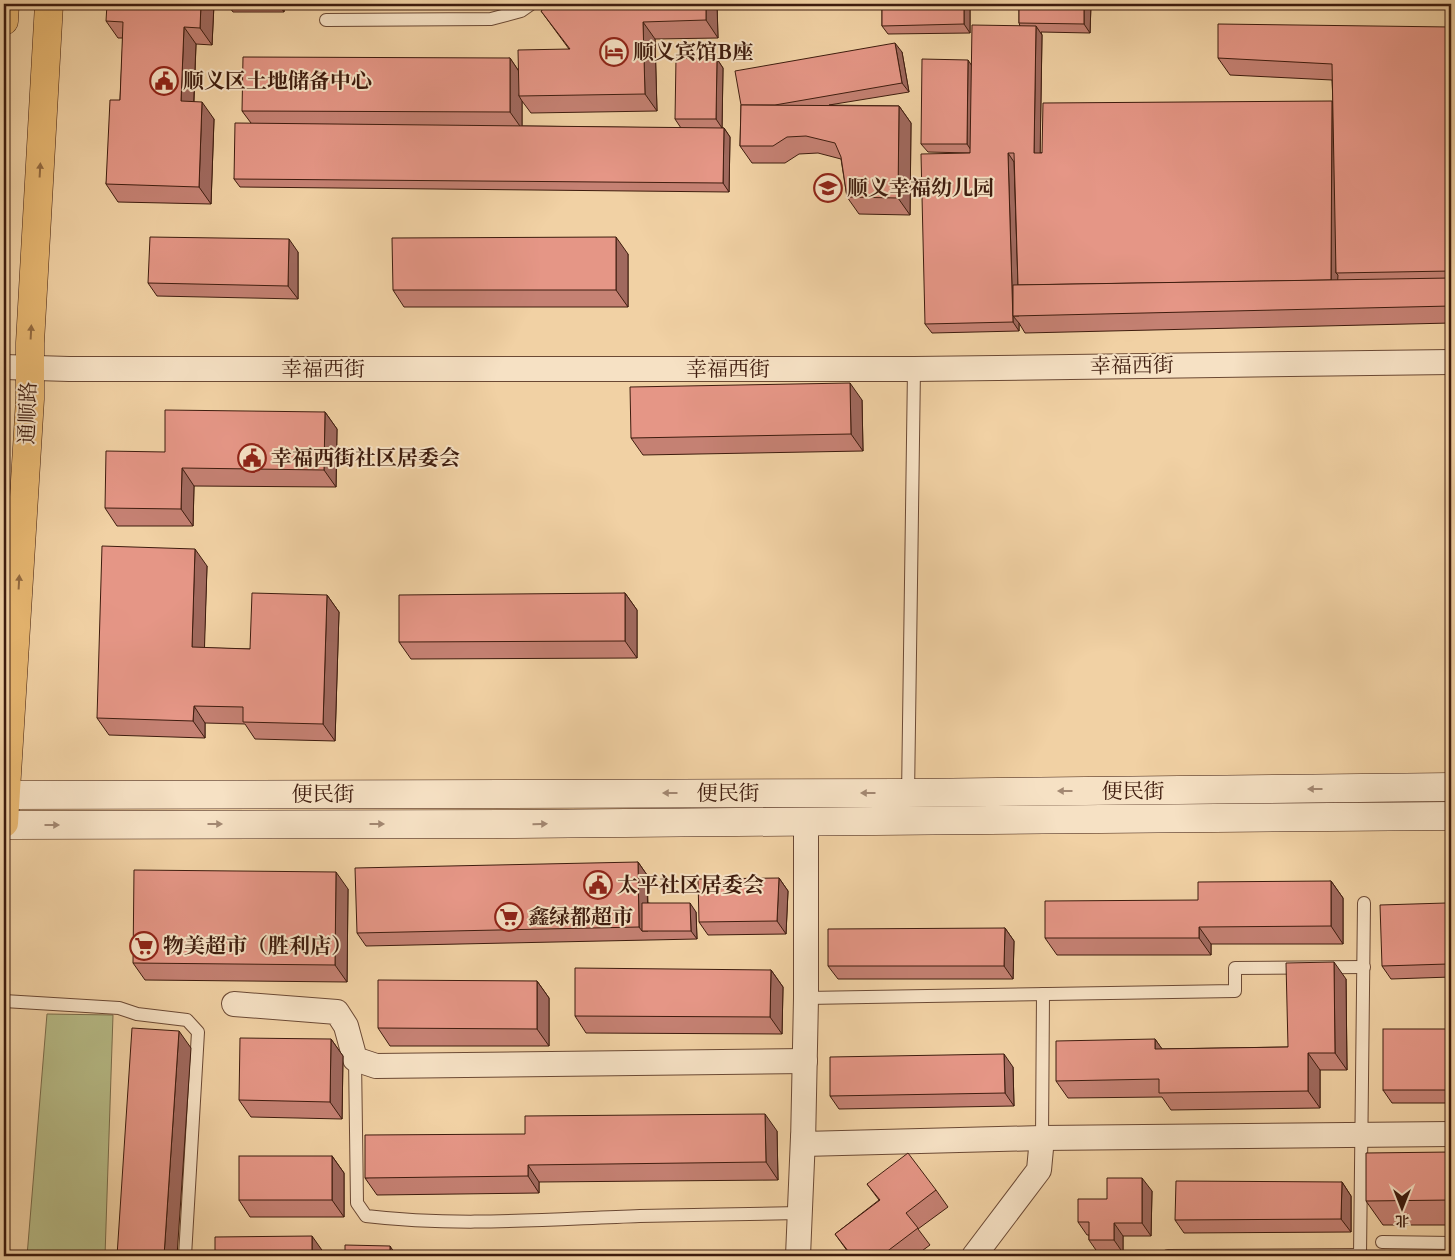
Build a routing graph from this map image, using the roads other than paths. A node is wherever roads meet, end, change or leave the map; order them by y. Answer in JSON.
{"nodes":[{"id":1,"x":5,"y":4,"type":"edge"},
{"id":2,"x":49,"y":4,"type":"edge"},
{"id":3,"x":531,"y":4,"type":"edge"},
{"id":4,"x":4,"y":20,"type":"edge"},
{"id":5,"x":326,"y":20,"type":"dead end"},
{"id":6,"x":1451,"y":362,"type":"edge"},
{"id":7,"x":16,"y":368,"type":"edge"},
{"id":8,"x":914,"y":370,"type":"junction"},
{"id":9,"x":1451,"y":774,"type":"edge"},
{"id":10,"x":1451,"y":787,"type":"edge"},
{"id":11,"x":1349,"y":789,"type":"junction"},
{"id":12,"x":908,"y":793,"type":"junction"},
{"id":13,"x":5,"y":795,"type":"edge"},
{"id":14,"x":1451,"y":816,"type":"edge"},
{"id":15,"x":1332,"y":817,"type":"junction"},
{"id":16,"x":806,"y":821,"type":"junction"},
{"id":17,"x":908,"y":821,"type":"junction"},
{"id":18,"x":4,"y":824,"type":"edge"},
{"id":19,"x":1451,"y":831,"type":"edge"},
{"id":20,"x":1364,"y":903,"type":"dead end"},
{"id":21,"x":1364,"y":968,"type":"junction"},
{"id":22,"x":1043,"y":994,"type":"junction"},
{"id":23,"x":806,"y":998,"type":"junction"},
{"id":24,"x":4,"y":1001,"type":"edge"},
{"id":25,"x":234,"y":1004,"type":"dead end"},
{"id":26,"x":355,"y":1059,"type":"junction"},
{"id":27,"x":805,"y":1061,"type":"junction"},
{"id":28,"x":1451,"y":1134,"type":"edge"},
{"id":29,"x":1362,"y":1135,"type":"junction"},
{"id":30,"x":803,"y":1137,"type":"junction"},
{"id":31,"x":1042,"y":1138,"type":"junction"},
{"id":32,"x":800,"y":1213,"type":"junction"},
{"id":33,"x":1382,"y":1242,"type":"dead end"},
{"id":34,"x":1451,"y":1243,"type":"edge"},
{"id":35,"x":1360,"y":1255,"type":"edge"},
{"id":36,"x":185,"y":1256,"type":"edge"},
{"id":37,"x":798,"y":1256,"type":"edge"},
{"id":38,"x":974,"y":1256,"type":"edge"},
{"id":39,"x":1168,"y":1256,"type":"edge"}],
"edges":[{"from":1,"to":4,"type":"main road"},
{"from":7,"to":2,"type":"main road","name":"通顺路","one_way":true},
{"from":3,"to":5,"type":"lane"},
{"from":6,"to":8,"type":"street","name":"幸福西街"},
{"from":7,"to":8,"type":"street","name":"幸福西街"},
{"from":13,"to":7,"type":"main road","name":"通顺路","one_way":true},
{"from":8,"to":12,"type":"lane"},
{"from":9,"to":11,"type":"street"},
{"from":10,"to":11,"type":"street","name":"便民街"},
{"from":11,"to":12,"type":"street","name":"便民街","one_way":true},
{"from":12,"to":13,"type":"street","name":"便民街","one_way":true},
{"from":12,"to":17,"type":"lane"},
{"from":13,"to":18,"type":"main road","name":"通顺路"},
{"from":14,"to":15,"type":"street","name":"便民街"},
{"from":15,"to":17,"type":"street","name":"便民街"},
{"from":15,"to":19,"type":"street"},
{"from":16,"to":17,"type":"street","name":"便民街"},
{"from":18,"to":16,"type":"street","name":"便民街","one_way":true},
{"from":16,"to":23,"type":"street"},
{"from":20,"to":21,"type":"lane"},
{"from":21,"to":22,"type":"lane"},
{"from":21,"to":29,"type":"lane"},
{"from":22,"to":23,"type":"lane"},
{"from":22,"to":31,"type":"lane"},
{"from":23,"to":27,"type":"street"},
{"from":24,"to":36,"type":"lane"},
{"from":25,"to":26,"type":"street"},
{"from":26,"to":27,"type":"street"},
{"from":26,"to":32,"type":"lane"},
{"from":27,"to":30,"type":"street"},
{"from":28,"to":29,"type":"street"},
{"from":29,"to":31,"type":"street"},
{"from":29,"to":35,"type":"lane"},
{"from":30,"to":31,"type":"street"},
{"from":30,"to":32,"type":"street"},
{"from":31,"to":38,"type":"street"},
{"from":32,"to":37,"type":"street"},
{"from":33,"to":34,"type":"lane"},
{"from":35,"to":39,"type":"lane"}]}
